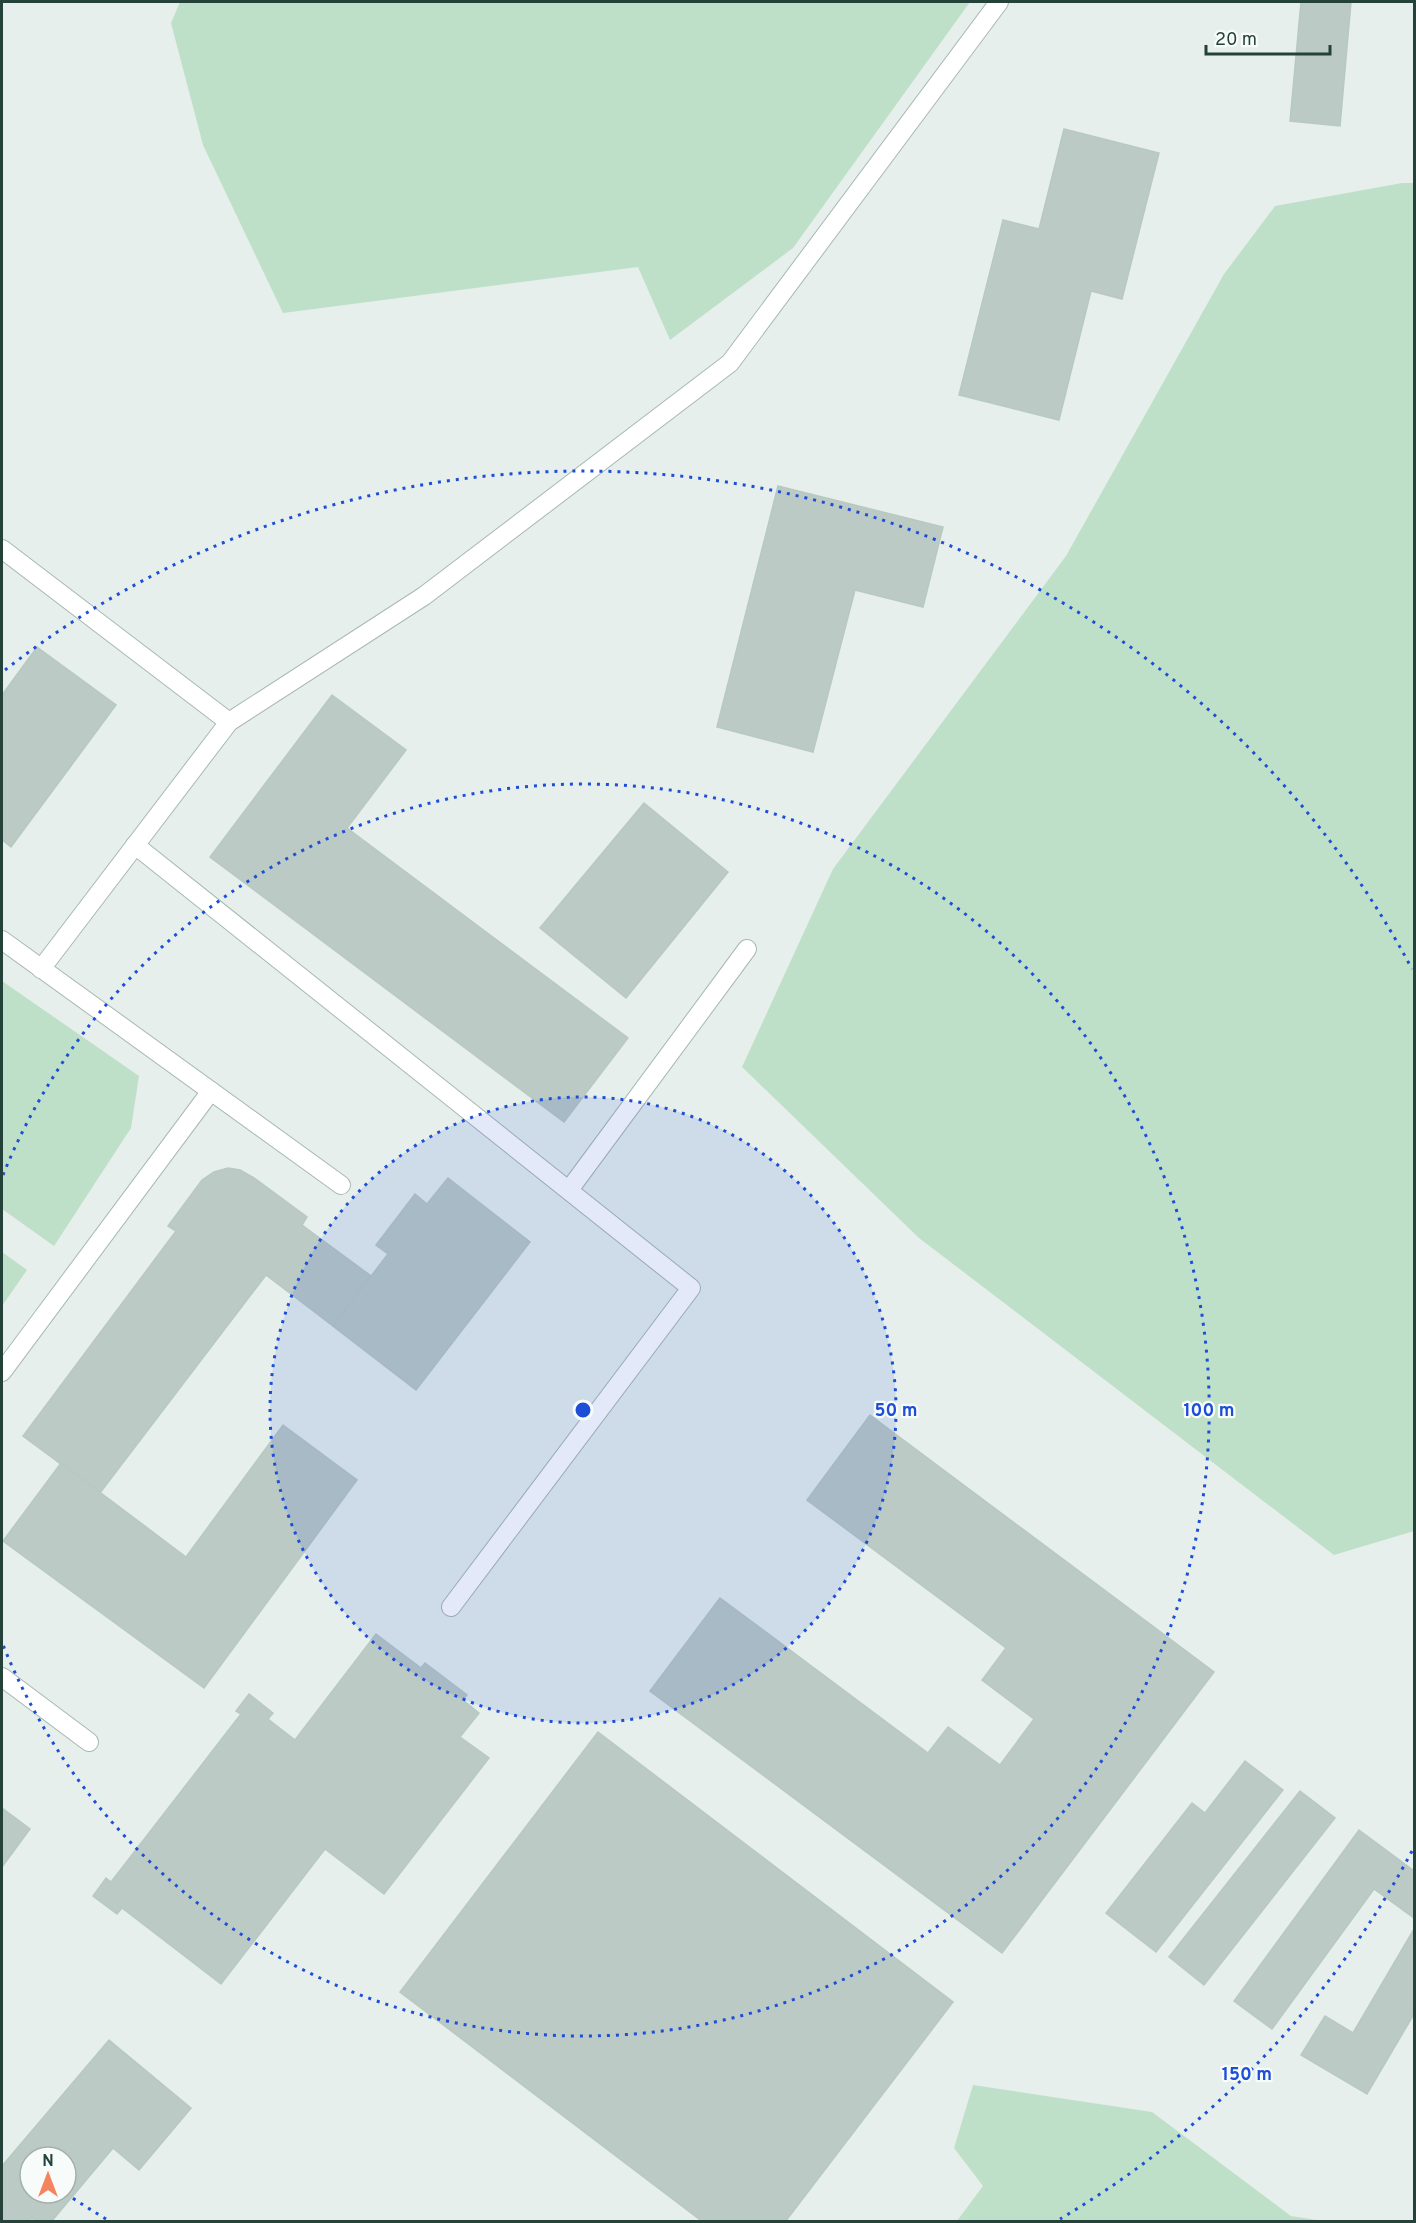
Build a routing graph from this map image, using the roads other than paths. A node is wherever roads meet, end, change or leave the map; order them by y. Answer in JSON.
{"nodes":[{"id":1,"x":999,"y":2,"type":"edge"},
{"id":2,"x":2,"y":549,"type":"edge"},
{"id":3,"x":229,"y":722,"type":"junction"},
{"id":4,"x":135,"y":845,"type":"junction"},
{"id":5,"x":2,"y":940,"type":"edge"},
{"id":6,"x":747,"y":949,"type":"dead end"},
{"id":7,"x":41,"y":969,"type":"junction"},
{"id":8,"x":211,"y":1091,"type":"junction"},
{"id":9,"x":341,"y":1185,"type":"dead end"},
{"id":10,"x":569,"y":1190,"type":"junction"},
{"id":11,"x":2,"y":1372,"type":"edge"},
{"id":12,"x":451,"y":1607,"type":"dead end"},
{"id":13,"x":2,"y":1677,"type":"edge"},
{"id":14,"x":89,"y":1742,"type":"dead end"}],
"edges":[{"from":1,"to":3,"type":"street"},
{"from":2,"to":3,"type":"street"},
{"from":3,"to":4,"type":"street"},
{"from":4,"to":7,"type":"street"},
{"from":4,"to":10,"type":"street"},
{"from":5,"to":7,"type":"street"},
{"from":6,"to":10,"type":"street"},
{"from":7,"to":8,"type":"street"},
{"from":8,"to":9,"type":"street"},
{"from":8,"to":11,"type":"street"},
{"from":10,"to":12,"type":"street"},
{"from":13,"to":14,"type":"street"}]}
